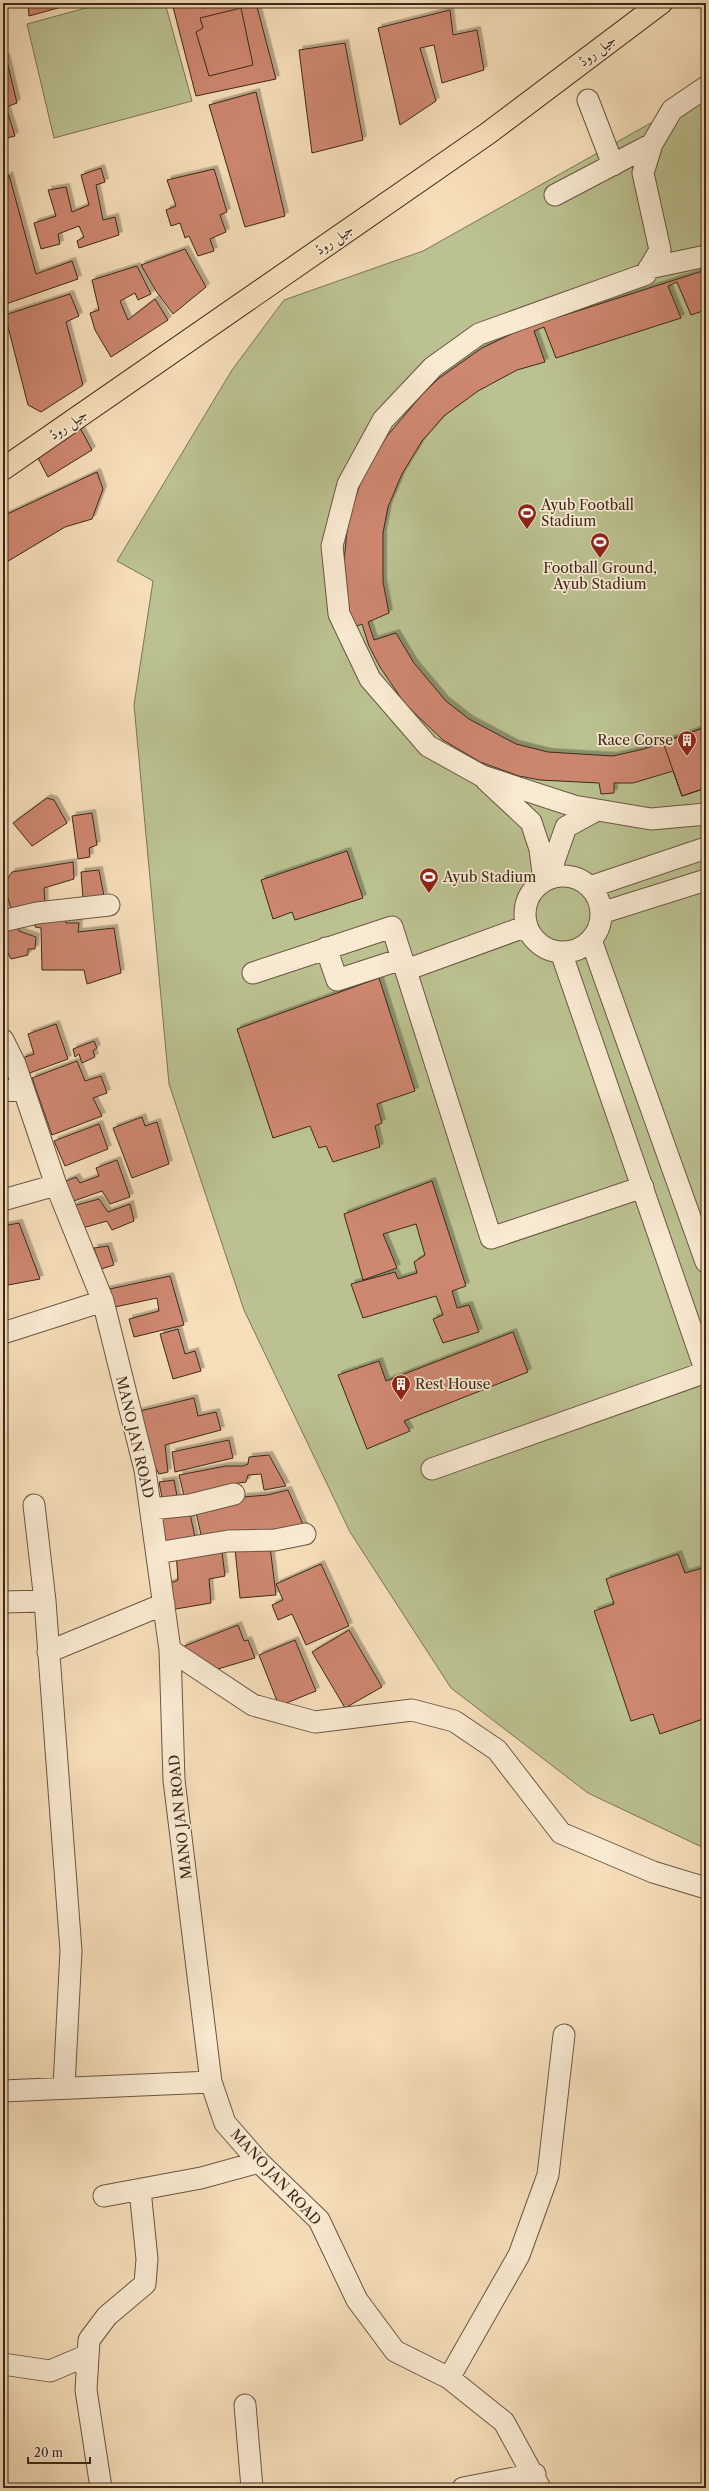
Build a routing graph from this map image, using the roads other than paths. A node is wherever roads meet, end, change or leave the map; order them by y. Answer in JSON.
{"nodes":[{"id":1,"x":661,"y":3,"type":"edge"},
{"id":2,"x":706,"y":87,"type":"edge"},
{"id":3,"x":588,"y":100,"type":"dead end"},
{"id":4,"x":652,"y":144,"type":"junction"},
{"id":5,"x":613,"y":165,"type":"junction"},
{"id":6,"x":555,"y":195,"type":"dead end"},
{"id":7,"x":706,"y":256,"type":"edge"},
{"id":8,"x":649,"y":268,"type":"junction"},
{"id":9,"x":3,"y":469,"type":"edge"},
{"id":10,"x":482,"y":776,"type":"junction"},
{"id":11,"x":597,"y":810,"type":"junction"},
{"id":12,"x":706,"y":814,"type":"edge"},
{"id":13,"x":706,"y":848,"type":"edge"},
{"id":14,"x":547,"y":879,"type":"junction"},
{"id":15,"x":706,"y":880,"type":"edge"},
{"id":16,"x":590,"y":887,"type":"junction"},
{"id":17,"x":109,"y":905,"type":"dead end"},
{"id":18,"x":601,"y":913,"type":"junction"},
{"id":19,"x":3,"y":921,"type":"edge"},
{"id":20,"x":527,"y":926,"type":"junction"},
{"id":21,"x":591,"y":940,"type":"junction"},
{"id":22,"x":326,"y":948,"type":"junction"},
{"id":23,"x":561,"y":952,"type":"junction"},
{"id":24,"x":404,"y":965,"type":"junction"},
{"id":25,"x":253,"y":973,"type":"dead end"},
{"id":26,"x":3,"y":1040,"type":"edge"},
{"id":27,"x":13,"y":1090,"type":"edge"},
{"id":28,"x":56,"y":1185,"type":"junction"},
{"id":29,"x":643,"y":1187,"type":"junction"},
{"id":30,"x":3,"y":1200,"type":"edge"},
{"id":31,"x":706,"y":1262,"type":"edge"},
{"id":32,"x":103,"y":1301,"type":"junction"},
{"id":33,"x":3,"y":1333,"type":"edge"},
{"id":34,"x":706,"y":1372,"type":"edge"},
{"id":35,"x":432,"y":1469,"type":"dead end"},
{"id":36,"x":234,"y":1494,"type":"dead end"},
{"id":37,"x":34,"y":1505,"type":"dead end"},
{"id":38,"x":151,"y":1509,"type":"junction"},
{"id":39,"x":306,"y":1534,"type":"dead end"},
{"id":40,"x":157,"y":1554,"type":"junction"},
{"id":41,"x":45,"y":1601,"type":"junction"},
{"id":42,"x":3,"y":1602,"type":"edge"},
{"id":43,"x":164,"y":1604,"type":"junction"},
{"id":44,"x":170,"y":1650,"type":"junction"},
{"id":45,"x":48,"y":1652,"type":"junction"},
{"id":46,"x":706,"y":1888,"type":"edge"},
{"id":47,"x":564,"y":2035,"type":"dead end"},
{"id":48,"x":211,"y":2082,"type":"junction"},
{"id":49,"x":64,"y":2086,"type":"junction"},
{"id":50,"x":3,"y":2091,"type":"edge"},
{"id":51,"x":259,"y":2162,"type":"junction"},
{"id":52,"x":140,"y":2190,"type":"junction"},
{"id":53,"x":104,"y":2196,"type":"dead end"},
{"id":54,"x":88,"y":2355,"type":"junction"},
{"id":55,"x":3,"y":2364,"type":"edge"},
{"id":56,"x":449,"y":2378,"type":"junction"},
{"id":57,"x":245,"y":2405,"type":"dead end"},
{"id":58,"x":537,"y":2481,"type":"edge"},
{"id":59,"x":101,"y":2488,"type":"edge"},
{"id":60,"x":252,"y":2488,"type":"edge"},
{"id":61,"x":463,"y":2488,"type":"edge"}],
"edges":[{"from":1,"to":9,"type":"main road","name":"جیل روڈ"},
{"from":2,"to":4,"type":"street"},
{"from":3,"to":5,"type":"street"},
{"from":4,"to":5,"type":"street"},
{"from":4,"to":8,"type":"street"},
{"from":5,"to":6,"type":"street"},
{"from":7,"to":8,"type":"street"},
{"from":8,"to":10,"type":"street"},
{"from":10,"to":11,"type":"street"},
{"from":10,"to":14,"type":"street"},
{"from":11,"to":12,"type":"street"},
{"from":11,"to":14,"type":"street"},
{"from":13,"to":16,"type":"street"},
{"from":14,"to":16,"type":"street"},
{"from":14,"to":20,"type":"street"},
{"from":15,"to":18,"type":"street"},
{"from":16,"to":18,"type":"street"},
{"from":17,"to":19,"type":"street"},
{"from":18,"to":21,"type":"street"},
{"from":20,"to":23,"type":"street"},
{"from":20,"to":24,"type":"street"},
{"from":21,"to":23,"type":"street"},
{"from":21,"to":31,"type":"street"},
{"from":22,"to":24,"type":"street"},
{"from":22,"to":24,"type":"street"},
{"from":22,"to":25,"type":"street"},
{"from":23,"to":29,"type":"street"},
{"from":24,"to":29,"type":"street"},
{"from":26,"to":27,"type":"street","name":"MANO JAN ROAD"},
{"from":27,"to":28,"type":"street","name":"MANO JAN ROAD"},
{"from":28,"to":30,"type":"street"},
{"from":28,"to":32,"type":"street","name":"MANO JAN ROAD"},
{"from":29,"to":34,"type":"street"},
{"from":32,"to":33,"type":"street"},
{"from":32,"to":38,"type":"street","name":"MANO JAN ROAD"},
{"from":34,"to":35,"type":"street"},
{"from":36,"to":38,"type":"street"},
{"from":37,"to":41,"type":"street"},
{"from":38,"to":40,"type":"street","name":"MANO JAN ROAD"},
{"from":39,"to":40,"type":"street"},
{"from":40,"to":43,"type":"street","name":"MANO JAN ROAD"},
{"from":41,"to":42,"type":"street"},
{"from":41,"to":45,"type":"street"},
{"from":43,"to":44,"type":"street","name":"MANO JAN ROAD"},
{"from":43,"to":45,"type":"street"},
{"from":44,"to":46,"type":"street"},
{"from":44,"to":48,"type":"street","name":"MANO JAN ROAD"},
{"from":45,"to":49,"type":"street"},
{"from":47,"to":56,"type":"street"},
{"from":48,"to":49,"type":"street"},
{"from":48,"to":51,"type":"street","name":"MANO JAN ROAD"},
{"from":49,"to":50,"type":"street"},
{"from":51,"to":52,"type":"street"},
{"from":51,"to":56,"type":"street","name":"MANO JAN ROAD"},
{"from":52,"to":53,"type":"street"},
{"from":52,"to":54,"type":"street"},
{"from":54,"to":55,"type":"street"},
{"from":54,"to":59,"type":"street"},
{"from":56,"to":58,"type":"street","name":"MANO JAN ROAD"},
{"from":57,"to":60,"type":"street"},
{"from":58,"to":61,"type":"street"}]}
